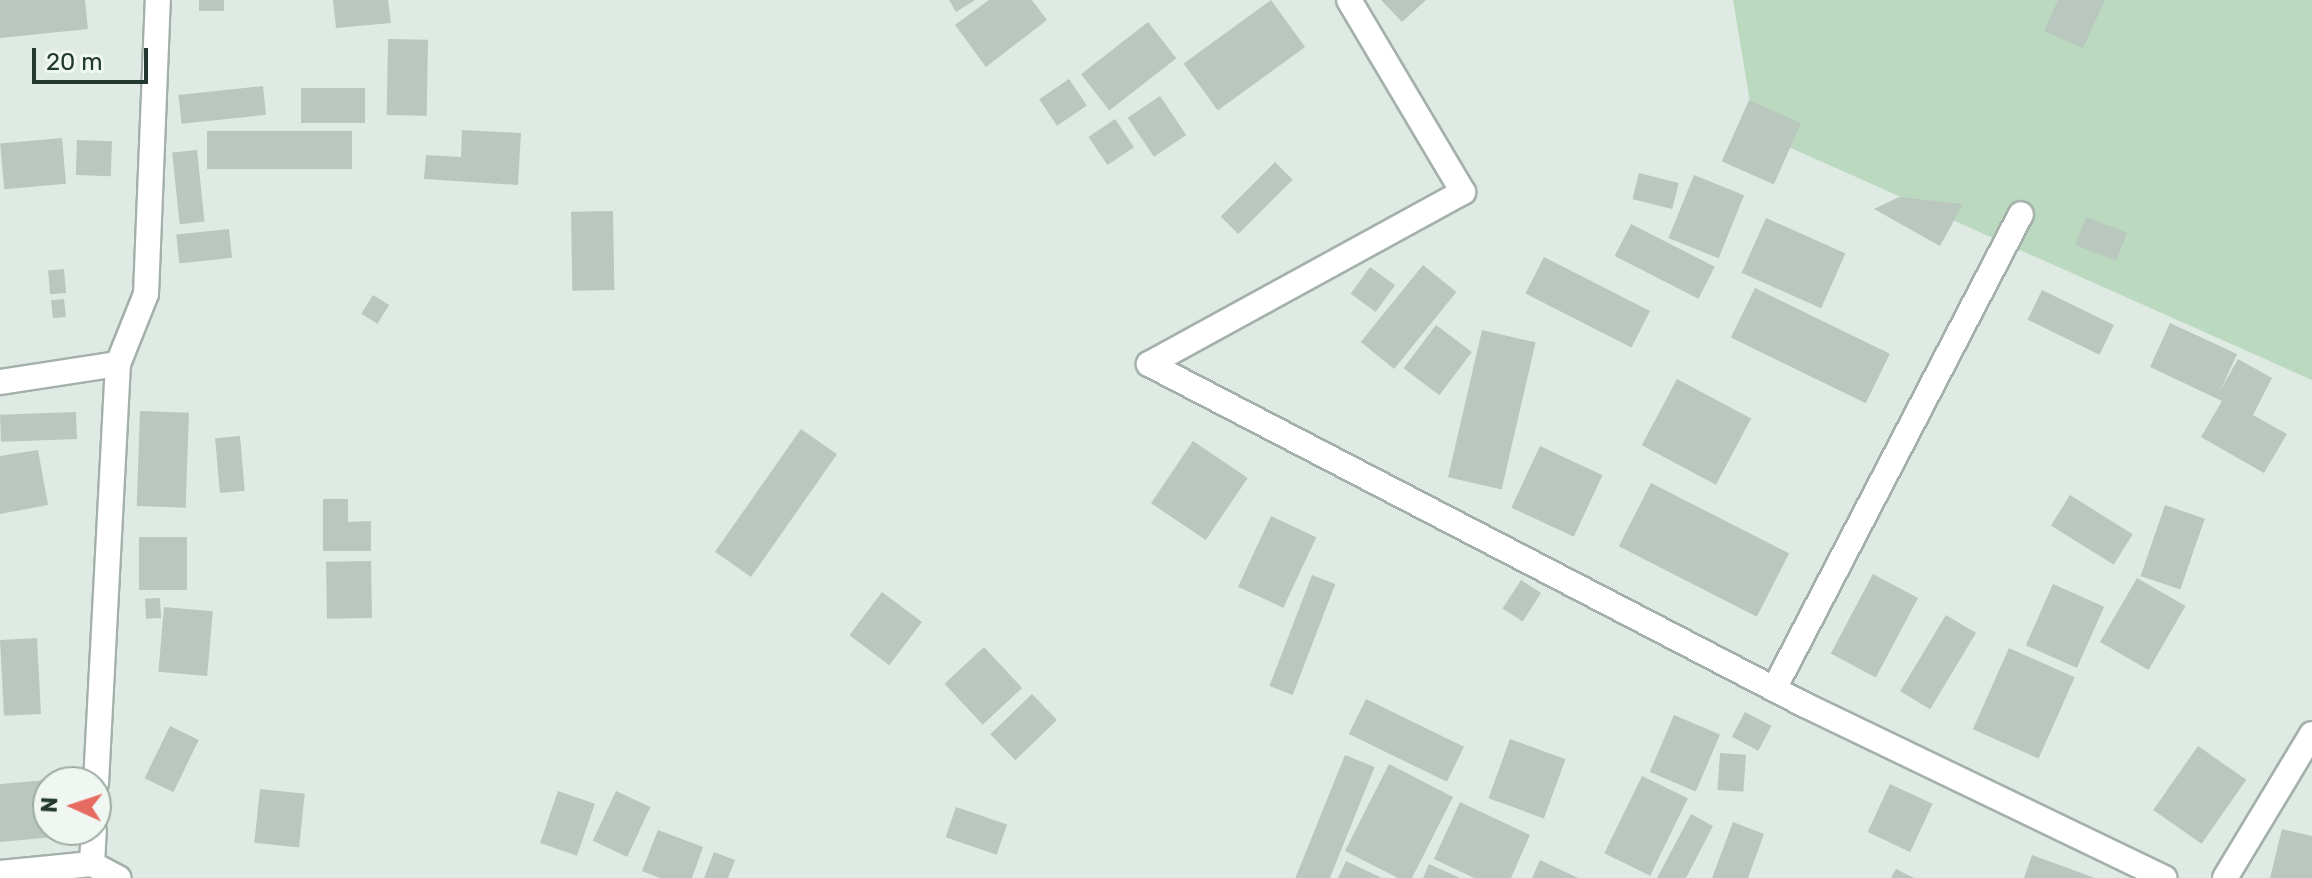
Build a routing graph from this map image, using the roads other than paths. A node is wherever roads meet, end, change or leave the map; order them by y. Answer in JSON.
{"nodes":[{"id":1,"x":158,"y":0,"type":"edge"},
{"id":2,"x":1349,"y":0,"type":"edge"},
{"id":3,"x":2021,"y":214,"type":"dead end"},
{"id":4,"x":118,"y":364,"type":"junction"},
{"id":5,"x":0,"y":382,"type":"edge"},
{"id":6,"x":1774,"y":689,"type":"junction"},
{"id":7,"x":2312,"y":734,"type":"edge"},
{"id":8,"x":97,"y":766,"type":"edge"},
{"id":9,"x":93,"y":846,"type":"edge"},
{"id":10,"x":92,"y":864,"type":"junction"},
{"id":11,"x":0,"y":873,"type":"edge"},
{"id":12,"x":118,"y":878,"type":"edge"},
{"id":13,"x":2165,"y":878,"type":"edge"},
{"id":14,"x":2225,"y":878,"type":"edge"}],
"edges":[{"from":1,"to":4,"type":"street"},
{"from":2,"to":6,"type":"street"},
{"from":3,"to":6,"type":"street"},
{"from":4,"to":5,"type":"street"},
{"from":4,"to":8,"type":"street"},
{"from":6,"to":13,"type":"street"},
{"from":7,"to":14,"type":"street"},
{"from":9,"to":10,"type":"street"},
{"from":10,"to":11,"type":"street"},
{"from":10,"to":12,"type":"street"}]}
